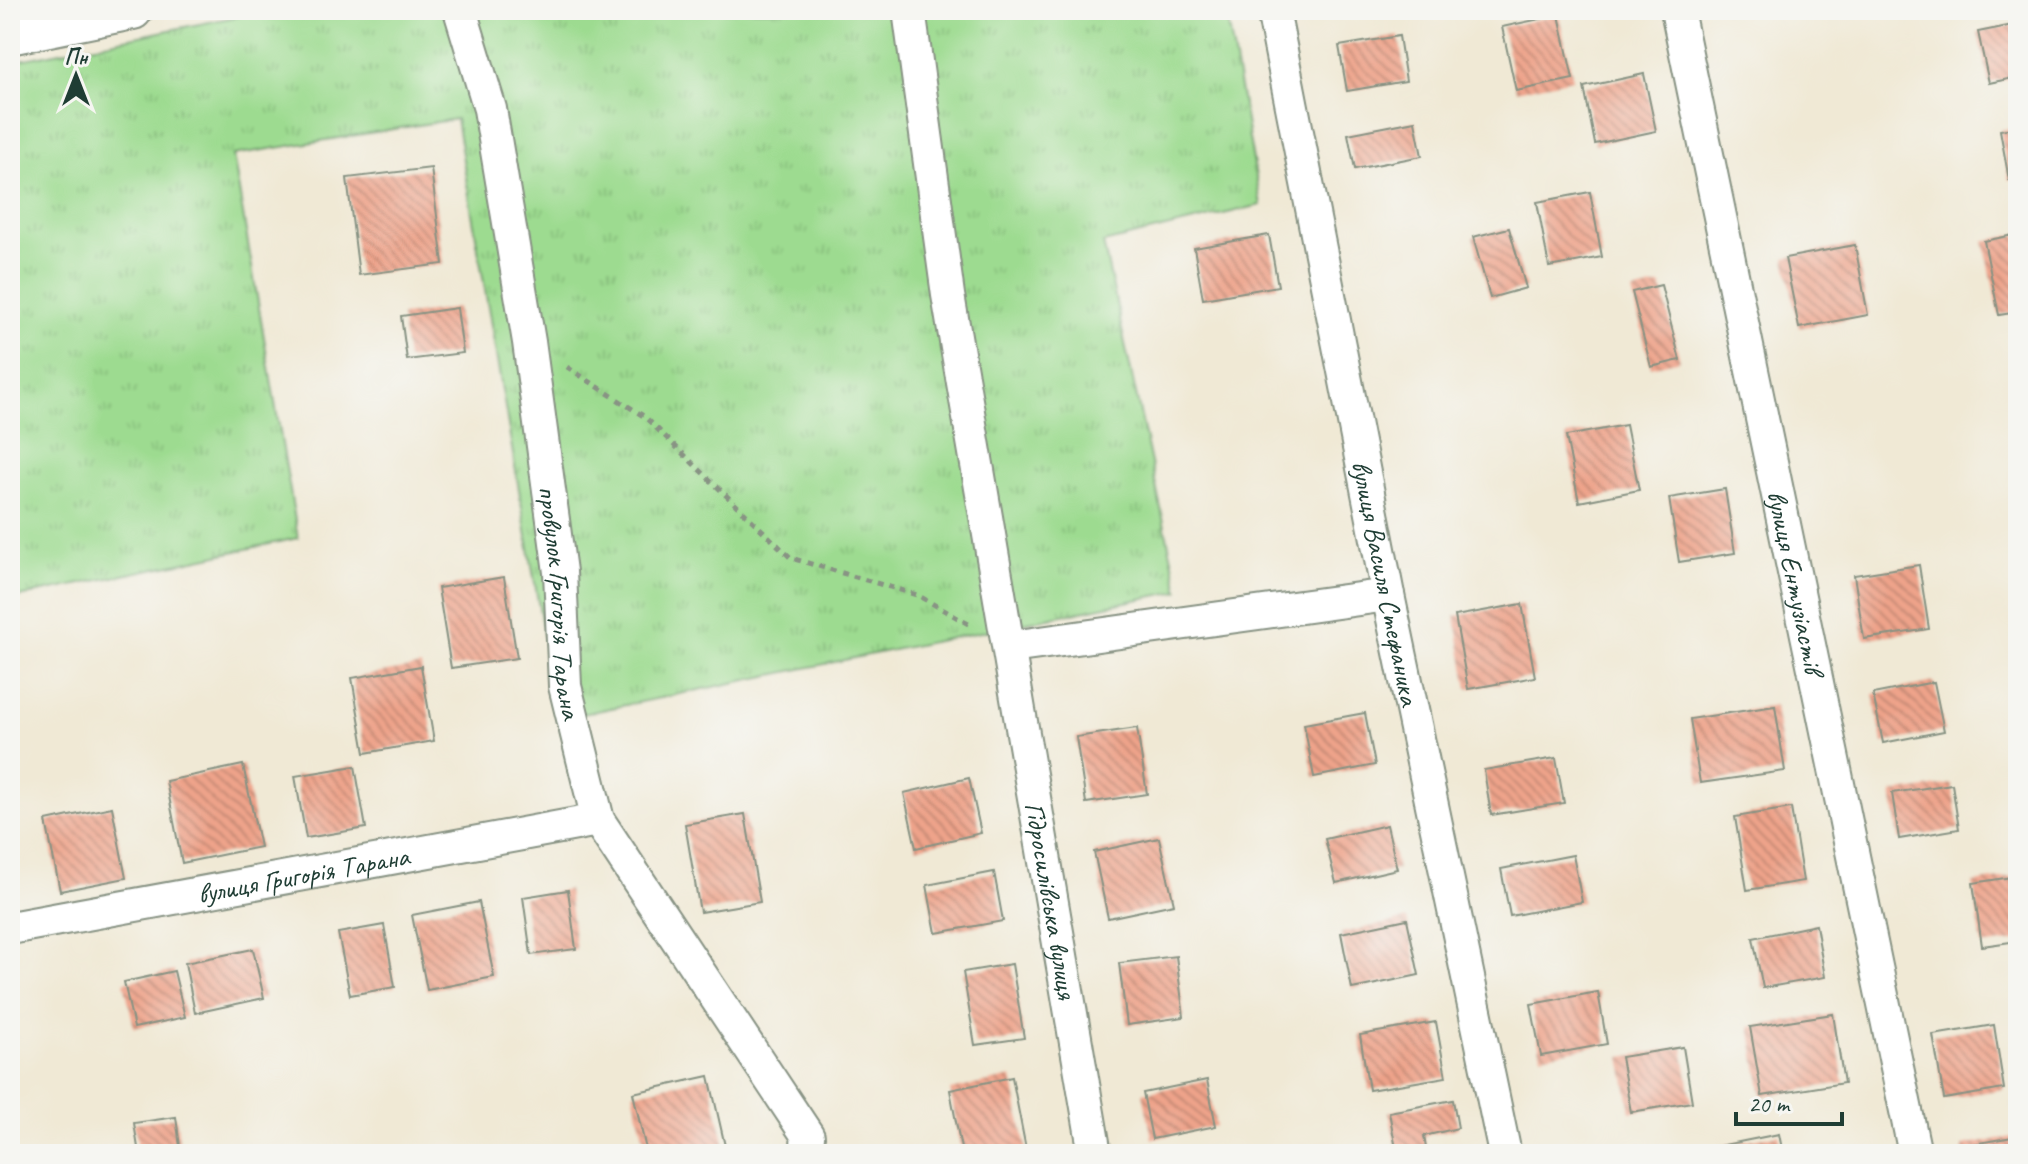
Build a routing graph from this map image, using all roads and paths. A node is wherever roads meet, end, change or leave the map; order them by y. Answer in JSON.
{"nodes":[{"id":1,"x":133,"y":10,"type":"edge"},
{"id":2,"x":460,"y":10,"type":"edge"},
{"id":3,"x":909,"y":10,"type":"edge"},
{"id":4,"x":1273,"y":10,"type":"edge"},
{"id":5,"x":1677,"y":10,"type":"edge"},
{"id":6,"x":10,"y":35,"type":"edge"},
{"id":7,"x":529,"y":342,"type":"junction"},
{"id":8,"x":1388,"y":595,"type":"junction"},
{"id":9,"x":1011,"y":647,"type":"junction"},
{"id":10,"x":598,"y":820,"type":"junction"},
{"id":11,"x":10,"y":928,"type":"edge"},
{"id":12,"x":807,"y":1145,"type":"edge"},
{"id":13,"x":1095,"y":1154,"type":"edge"},
{"id":14,"x":1505,"y":1154,"type":"edge"},
{"id":15,"x":1915,"y":1154,"type":"edge"}],
"edges":[{"from":1,"to":6,"type":"street"},
{"from":2,"to":7,"type":"street","name":"провулок Григорія Тарана"},
{"from":3,"to":9,"type":"street","name":"Гідросилівська вулиця"},
{"from":4,"to":8,"type":"street","name":"вулиця Василя Стефаника"},
{"from":5,"to":15,"type":"street","name":"вулиця Ентузіастів"},
{"from":7,"to":9,"type":"path"},
{"from":7,"to":10,"type":"street","name":"провулок Григорія Тарана"},
{"from":8,"to":9,"type":"street"},
{"from":8,"to":14,"type":"street","name":"вулиця Василя Стефаника"},
{"from":9,"to":13,"type":"street","name":"Гідросилівська вулиця"},
{"from":10,"to":11,"type":"street","name":"вулиця Григорія Тарана"},
{"from":10,"to":12,"type":"street","name":"провулок Григорія Тарана"}]}
